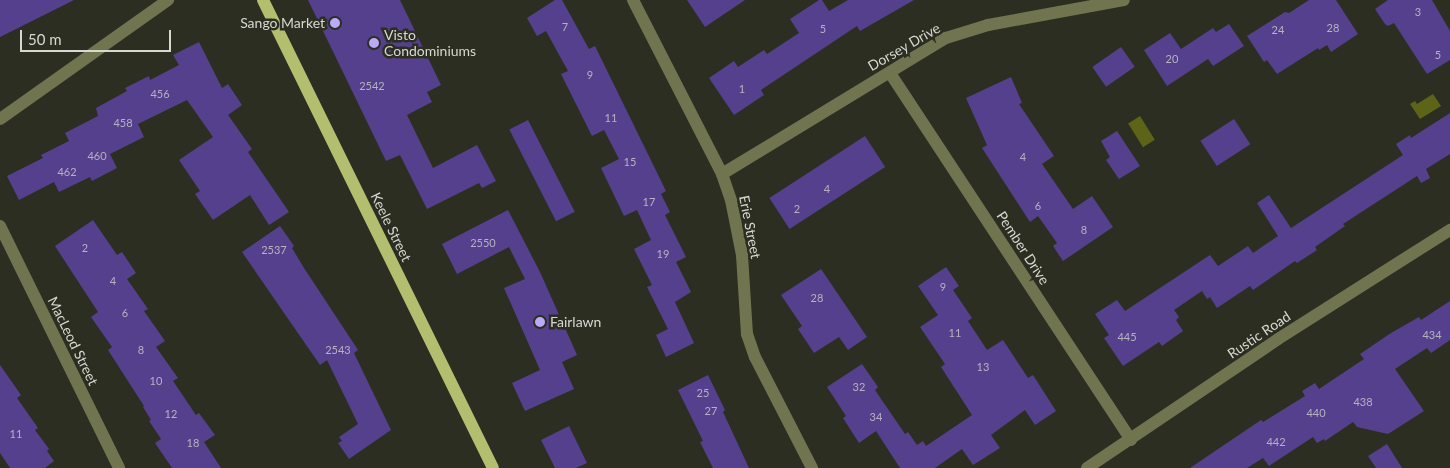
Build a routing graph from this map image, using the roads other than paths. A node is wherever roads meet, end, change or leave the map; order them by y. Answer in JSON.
{"nodes":[{"id":1,"x":168,"y":0,"type":"edge"},
{"id":2,"x":263,"y":0,"type":"edge"},
{"id":3,"x":633,"y":0,"type":"edge"},
{"id":4,"x":1124,"y":0,"type":"edge"},
{"id":5,"x":890,"y":72,"type":"junction"},
{"id":6,"x":0,"y":120,"type":"edge"},
{"id":7,"x":722,"y":174,"type":"junction"},
{"id":8,"x":0,"y":226,"type":"edge"},
{"id":9,"x":1450,"y":230,"type":"edge"},
{"id":10,"x":1131,"y":440,"type":"junction"},
{"id":11,"x":119,"y":468,"type":"edge"},
{"id":12,"x":493,"y":468,"type":"edge"},
{"id":13,"x":812,"y":468,"type":"edge"},
{"id":14,"x":1087,"y":468,"type":"edge"}],
"edges":[{"from":1,"to":6,"type":"street"},
{"from":2,"to":12,"type":"main road","name":"Keele Street"},
{"from":3,"to":7,"type":"street","name":"Erie Street"},
{"from":4,"to":5,"type":"street","name":"Dorsey Drive"},
{"from":5,"to":7,"type":"street","name":"Dorsey Drive"},
{"from":5,"to":10,"type":"street","name":"Pember Drive"},
{"from":7,"to":13,"type":"street","name":"Erie Street"},
{"from":8,"to":11,"type":"street","name":"MacLeod Street"},
{"from":9,"to":10,"type":"street","name":"Rustic Road"},
{"from":10,"to":14,"type":"street","name":"Rustic Road"}]}
